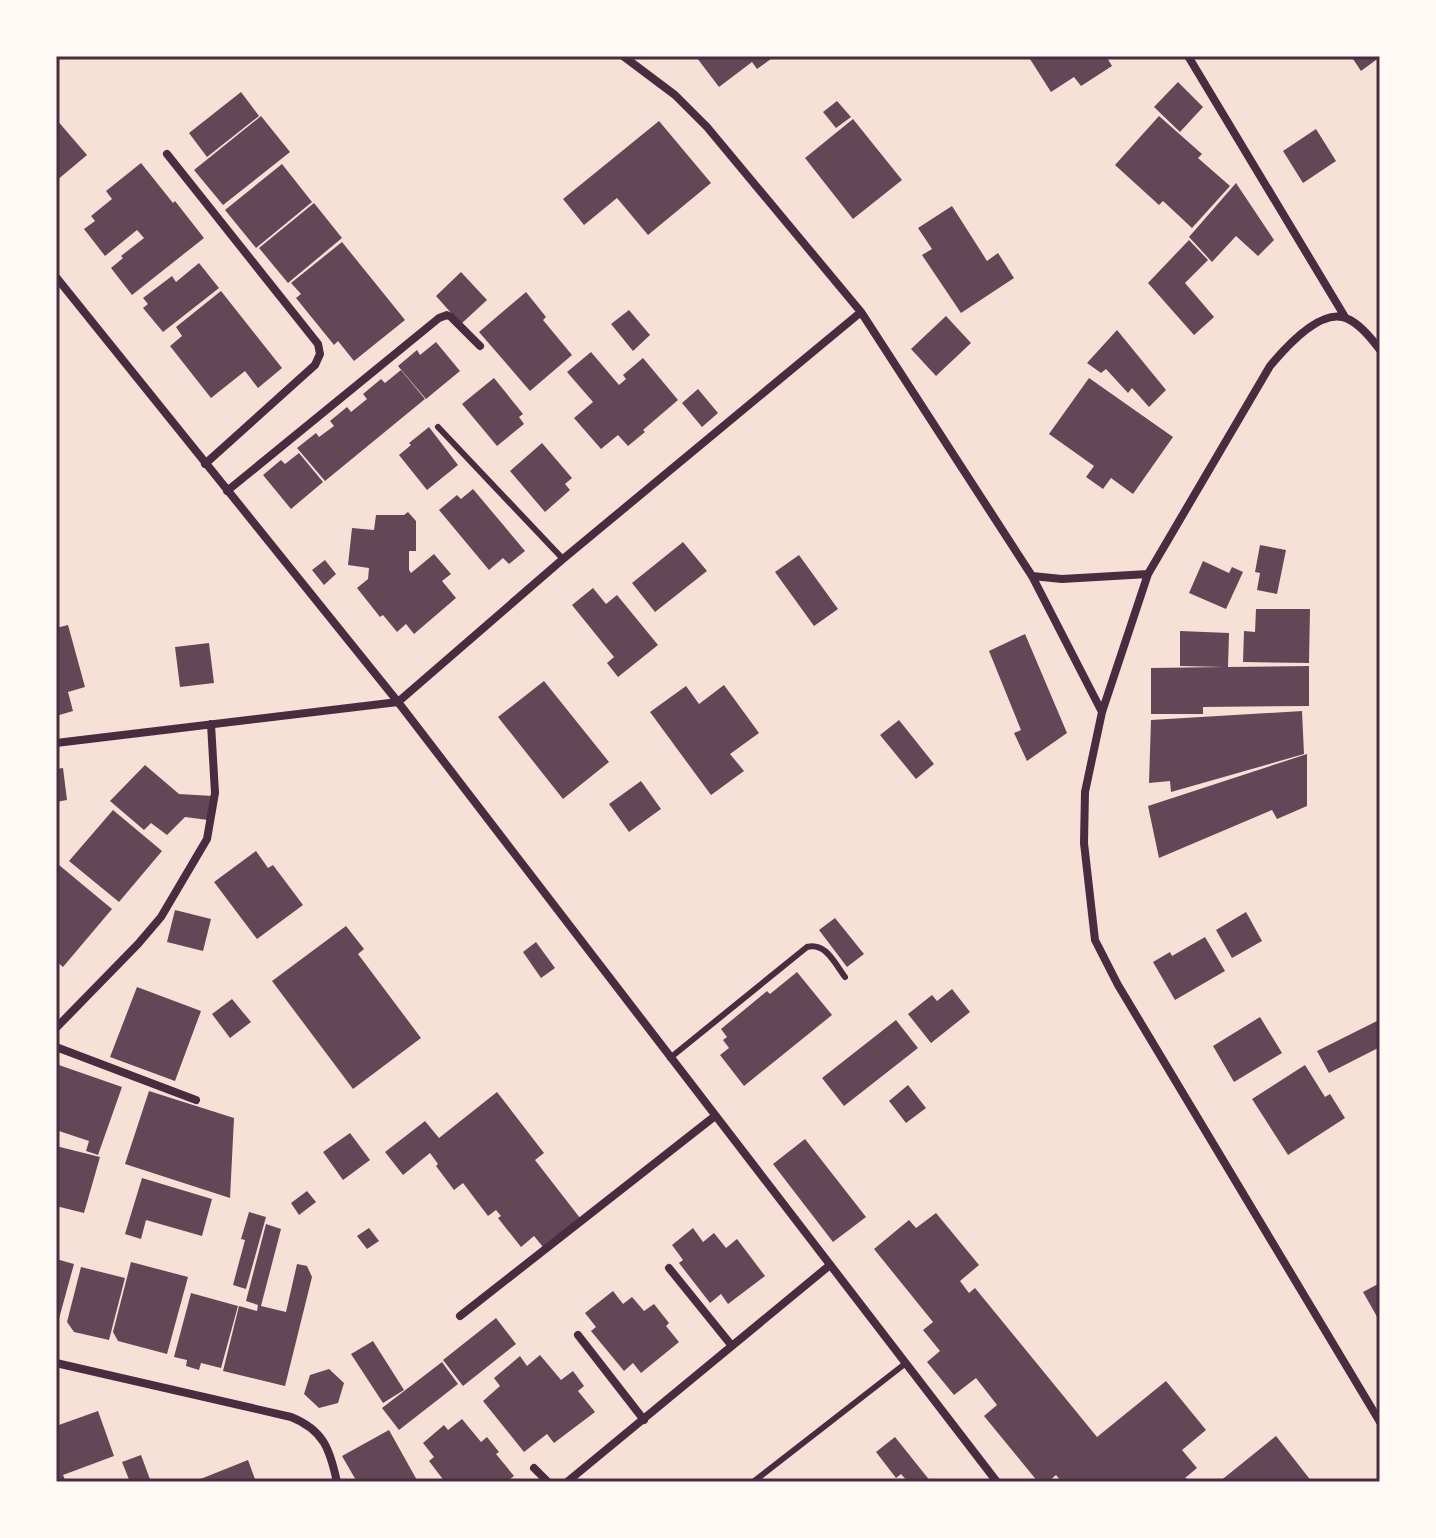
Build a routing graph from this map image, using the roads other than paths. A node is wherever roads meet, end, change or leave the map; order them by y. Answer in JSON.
{"nodes":[{"id":1,"x":623,"y":56,"type":"edge"},
{"id":2,"x":1188,"y":56,"type":"edge"},
{"id":3,"x":167,"y":154,"type":"dead end"},
{"id":4,"x":56,"y":277,"type":"edge"},
{"id":5,"x":861,"y":312,"type":"junction"},
{"id":6,"x":1345,"y":317,"type":"junction"},
{"id":7,"x":480,"y":346,"type":"dead end"},
{"id":8,"x":1380,"y":350,"type":"edge"},
{"id":9,"x":438,"y":427,"type":"dead end"},
{"id":10,"x":205,"y":464,"type":"junction"},
{"id":11,"x":227,"y":491,"type":"junction"},
{"id":12,"x":563,"y":559,"type":"junction"},
{"id":13,"x":1148,"y":574,"type":"junction"},
{"id":14,"x":1032,"y":576,"type":"junction"},
{"id":15,"x":398,"y":702,"type":"junction"},
{"id":16,"x":1102,"y":712,"type":"junction"},
{"id":17,"x":211,"y":724,"type":"junction"},
{"id":18,"x":56,"y":743,"type":"edge"},
{"id":19,"x":845,"y":977,"type":"dead end"},
{"id":20,"x":56,"y":1028,"type":"edge"},
{"id":21,"x":56,"y":1047,"type":"edge"},
{"id":22,"x":670,"y":1058,"type":"junction"},
{"id":23,"x":196,"y":1100,"type":"dead end"},
{"id":24,"x":715,"y":1116,"type":"junction"},
{"id":25,"x":830,"y":1265,"type":"junction"},
{"id":26,"x":669,"y":1268,"type":"dead end"},
{"id":27,"x":460,"y":1316,"type":"dead end"},
{"id":28,"x":578,"y":1335,"type":"dead end"},
{"id":29,"x":732,"y":1346,"type":"junction"},
{"id":30,"x":56,"y":1363,"type":"edge"},
{"id":31,"x":906,"y":1363,"type":"junction"},
{"id":32,"x":644,"y":1420,"type":"junction"},
{"id":33,"x":1380,"y":1422,"type":"edge"},
{"id":34,"x":534,"y":1468,"type":"dead end"},
{"id":35,"x":337,"y":1482,"type":"edge"},
{"id":36,"x":548,"y":1482,"type":"edge"},
{"id":37,"x":567,"y":1482,"type":"edge"},
{"id":38,"x":753,"y":1482,"type":"edge"},
{"id":39,"x":997,"y":1482,"type":"edge"}],
"edges":[{"from":1,"to":5,"type":"street"},
{"from":2,"to":6,"type":"street"},
{"from":3,"to":10,"type":"street"},
{"from":4,"to":10,"type":"street"},
{"from":5,"to":12,"type":"street"},
{"from":5,"to":14,"type":"street"},
{"from":6,"to":8,"type":"street"},
{"from":6,"to":13,"type":"street"},
{"from":7,"to":11,"type":"street"},
{"from":9,"to":12,"type":"lane"},
{"from":10,"to":11,"type":"street"},
{"from":11,"to":15,"type":"street"},
{"from":12,"to":15,"type":"street"},
{"from":13,"to":14,"type":"street"},
{"from":13,"to":16,"type":"street"},
{"from":14,"to":16,"type":"street"},
{"from":15,"to":17,"type":"street"},
{"from":15,"to":22,"type":"street"},
{"from":16,"to":33,"type":"street"},
{"from":17,"to":18,"type":"street"},
{"from":17,"to":20,"type":"street"},
{"from":19,"to":22,"type":"lane"},
{"from":21,"to":23,"type":"street"},
{"from":22,"to":24,"type":"street"},
{"from":24,"to":25,"type":"street"},
{"from":24,"to":27,"type":"street"},
{"from":25,"to":29,"type":"street"},
{"from":25,"to":31,"type":"street"},
{"from":26,"to":29,"type":"street"},
{"from":28,"to":32,"type":"street"},
{"from":29,"to":32,"type":"street"},
{"from":30,"to":35,"type":"street"},
{"from":31,"to":38,"type":"lane"},
{"from":31,"to":39,"type":"street"},
{"from":32,"to":37,"type":"street"},
{"from":34,"to":36,"type":"street"}]}
